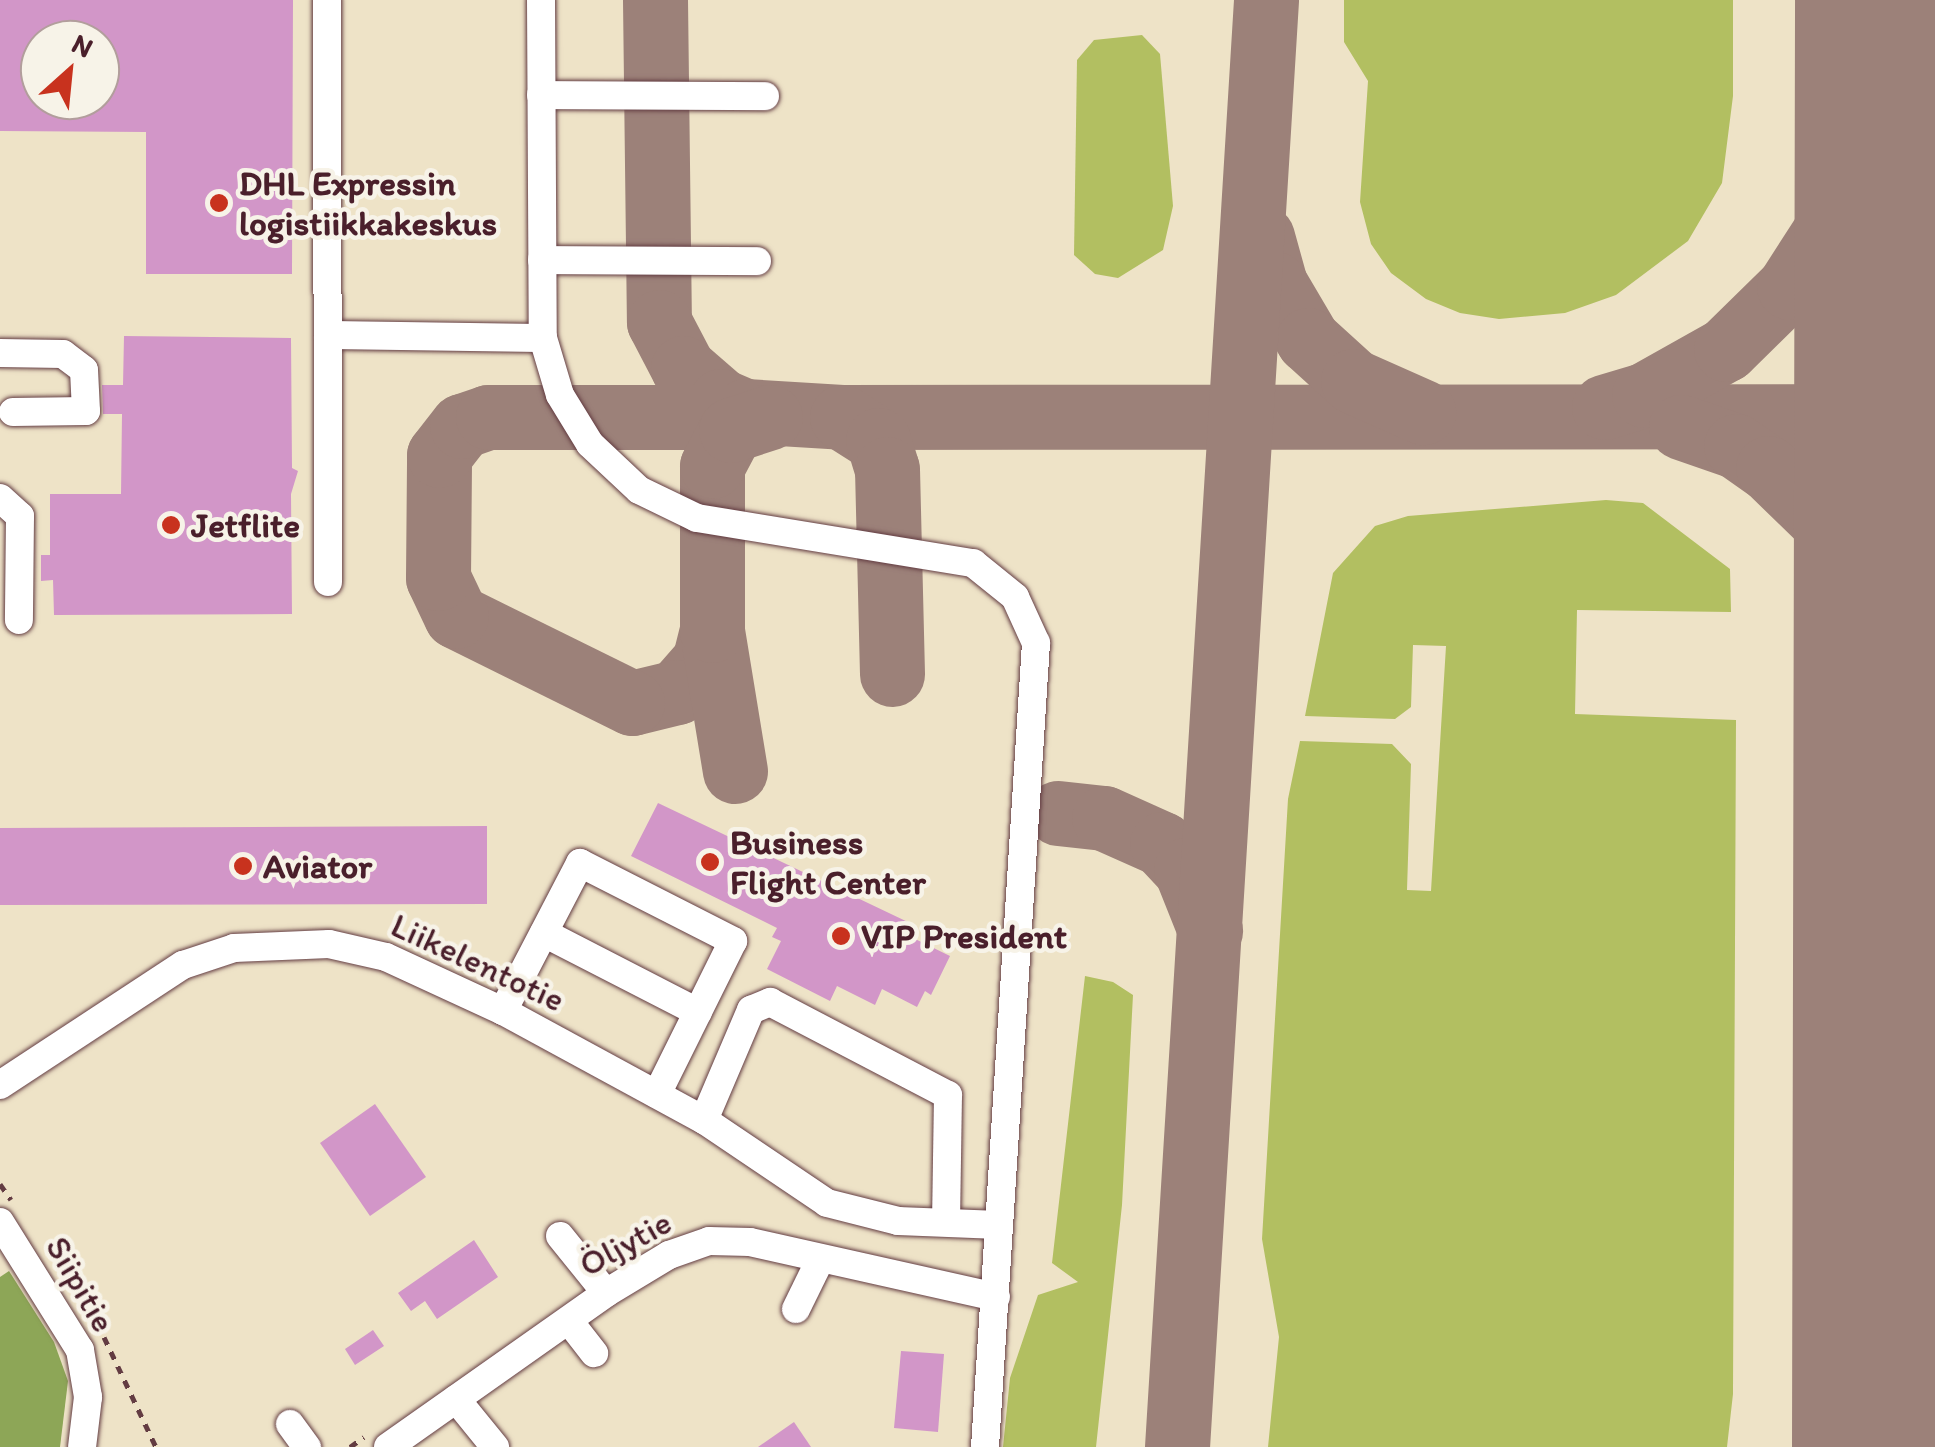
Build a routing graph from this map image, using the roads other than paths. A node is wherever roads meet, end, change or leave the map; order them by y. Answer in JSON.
{"nodes":[{"id":1,"x":327,"y":0,"type":"edge"},
{"id":2,"x":541,"y":0,"type":"edge"},
{"id":3,"x":541,"y":95,"type":"junction"},
{"id":4,"x":765,"y":96,"type":"dead end"},
{"id":5,"x":542,"y":260,"type":"junction"},
{"id":6,"x":757,"y":261,"type":"dead end"},
{"id":7,"x":328,"y":335,"type":"junction"},
{"id":8,"x":544,"y":338,"type":"junction"},
{"id":9,"x":0,"y":353,"type":"edge"},
{"id":10,"x":14,"y":412,"type":"dead end"},
{"id":11,"x":0,"y":498,"type":"edge"},
{"id":12,"x":328,"y":582,"type":"dead end"},
{"id":13,"x":19,"y":620,"type":"dead end"},
{"id":14,"x":544,"y":933,"type":"junction"},
{"id":15,"x":504,"y":1011,"type":"junction"},
{"id":16,"x":698,"y":1012,"type":"junction"},
{"id":17,"x":0,"y":1086,"type":"edge"},
{"id":18,"x":657,"y":1094,"type":"junction"},
{"id":19,"x":704,"y":1120,"type":"junction"},
{"id":20,"x":0,"y":1222,"type":"edge"},
{"id":21,"x":946,"y":1222,"type":"junction"},
{"id":22,"x":999,"y":1225,"type":"junction"},
{"id":23,"x":560,"y":1236,"type":"dead end"},
{"id":24,"x":819,"y":1262,"type":"junction"},
{"id":25,"x":606,"y":1294,"type":"junction"},
{"id":26,"x":996,"y":1297,"type":"junction"},
{"id":27,"x":796,"y":1309,"type":"dead end"},
{"id":28,"x":569,"y":1322,"type":"junction"},
{"id":29,"x":594,"y":1353,"type":"dead end"},
{"id":30,"x":456,"y":1399,"type":"junction"},
{"id":31,"x":290,"y":1424,"type":"dead end"},
{"id":32,"x":82,"y":1447,"type":"edge"},
{"id":33,"x":307,"y":1447,"type":"edge"},
{"id":34,"x":388,"y":1447,"type":"edge"},
{"id":35,"x":495,"y":1447,"type":"edge"},
{"id":36,"x":985,"y":1447,"type":"edge"}],
"edges":[{"from":1,"to":7,"type":"street"},
{"from":2,"to":3,"type":"street"},
{"from":3,"to":4,"type":"street"},
{"from":3,"to":5,"type":"street"},
{"from":5,"to":6,"type":"street"},
{"from":5,"to":8,"type":"street"},
{"from":7,"to":8,"type":"street"},
{"from":7,"to":12,"type":"street"},
{"from":8,"to":22,"type":"street"},
{"from":9,"to":10,"type":"street"},
{"from":11,"to":13,"type":"street"},
{"from":14,"to":15,"type":"street"},
{"from":14,"to":16,"type":"street"},
{"from":14,"to":16,"type":"street"},
{"from":15,"to":17,"type":"street","name":"Liikelentotie"},
{"from":15,"to":18,"type":"street","name":"Liikelentotie"},
{"from":16,"to":18,"type":"street"},
{"from":18,"to":19,"type":"street","name":"Liikelentotie"},
{"from":19,"to":21,"type":"street","name":"Liikelentotie"},
{"from":19,"to":21,"type":"street"},
{"from":20,"to":32,"type":"street","name":"Siipitie"},
{"from":21,"to":22,"type":"street","name":"Liikelentotie"},
{"from":22,"to":26,"type":"street"},
{"from":23,"to":25,"type":"street"},
{"from":24,"to":25,"type":"street","name":"Öljytie"},
{"from":24,"to":26,"type":"street","name":"Öljytie"},
{"from":24,"to":27,"type":"street"},
{"from":25,"to":28,"type":"street","name":"Öljytie"},
{"from":26,"to":36,"type":"street"},
{"from":28,"to":29,"type":"street"},
{"from":28,"to":30,"type":"street","name":"Öljytie"},
{"from":30,"to":34,"type":"street","name":"Öljytie"},
{"from":30,"to":35,"type":"street"},
{"from":31,"to":33,"type":"street"}]}
